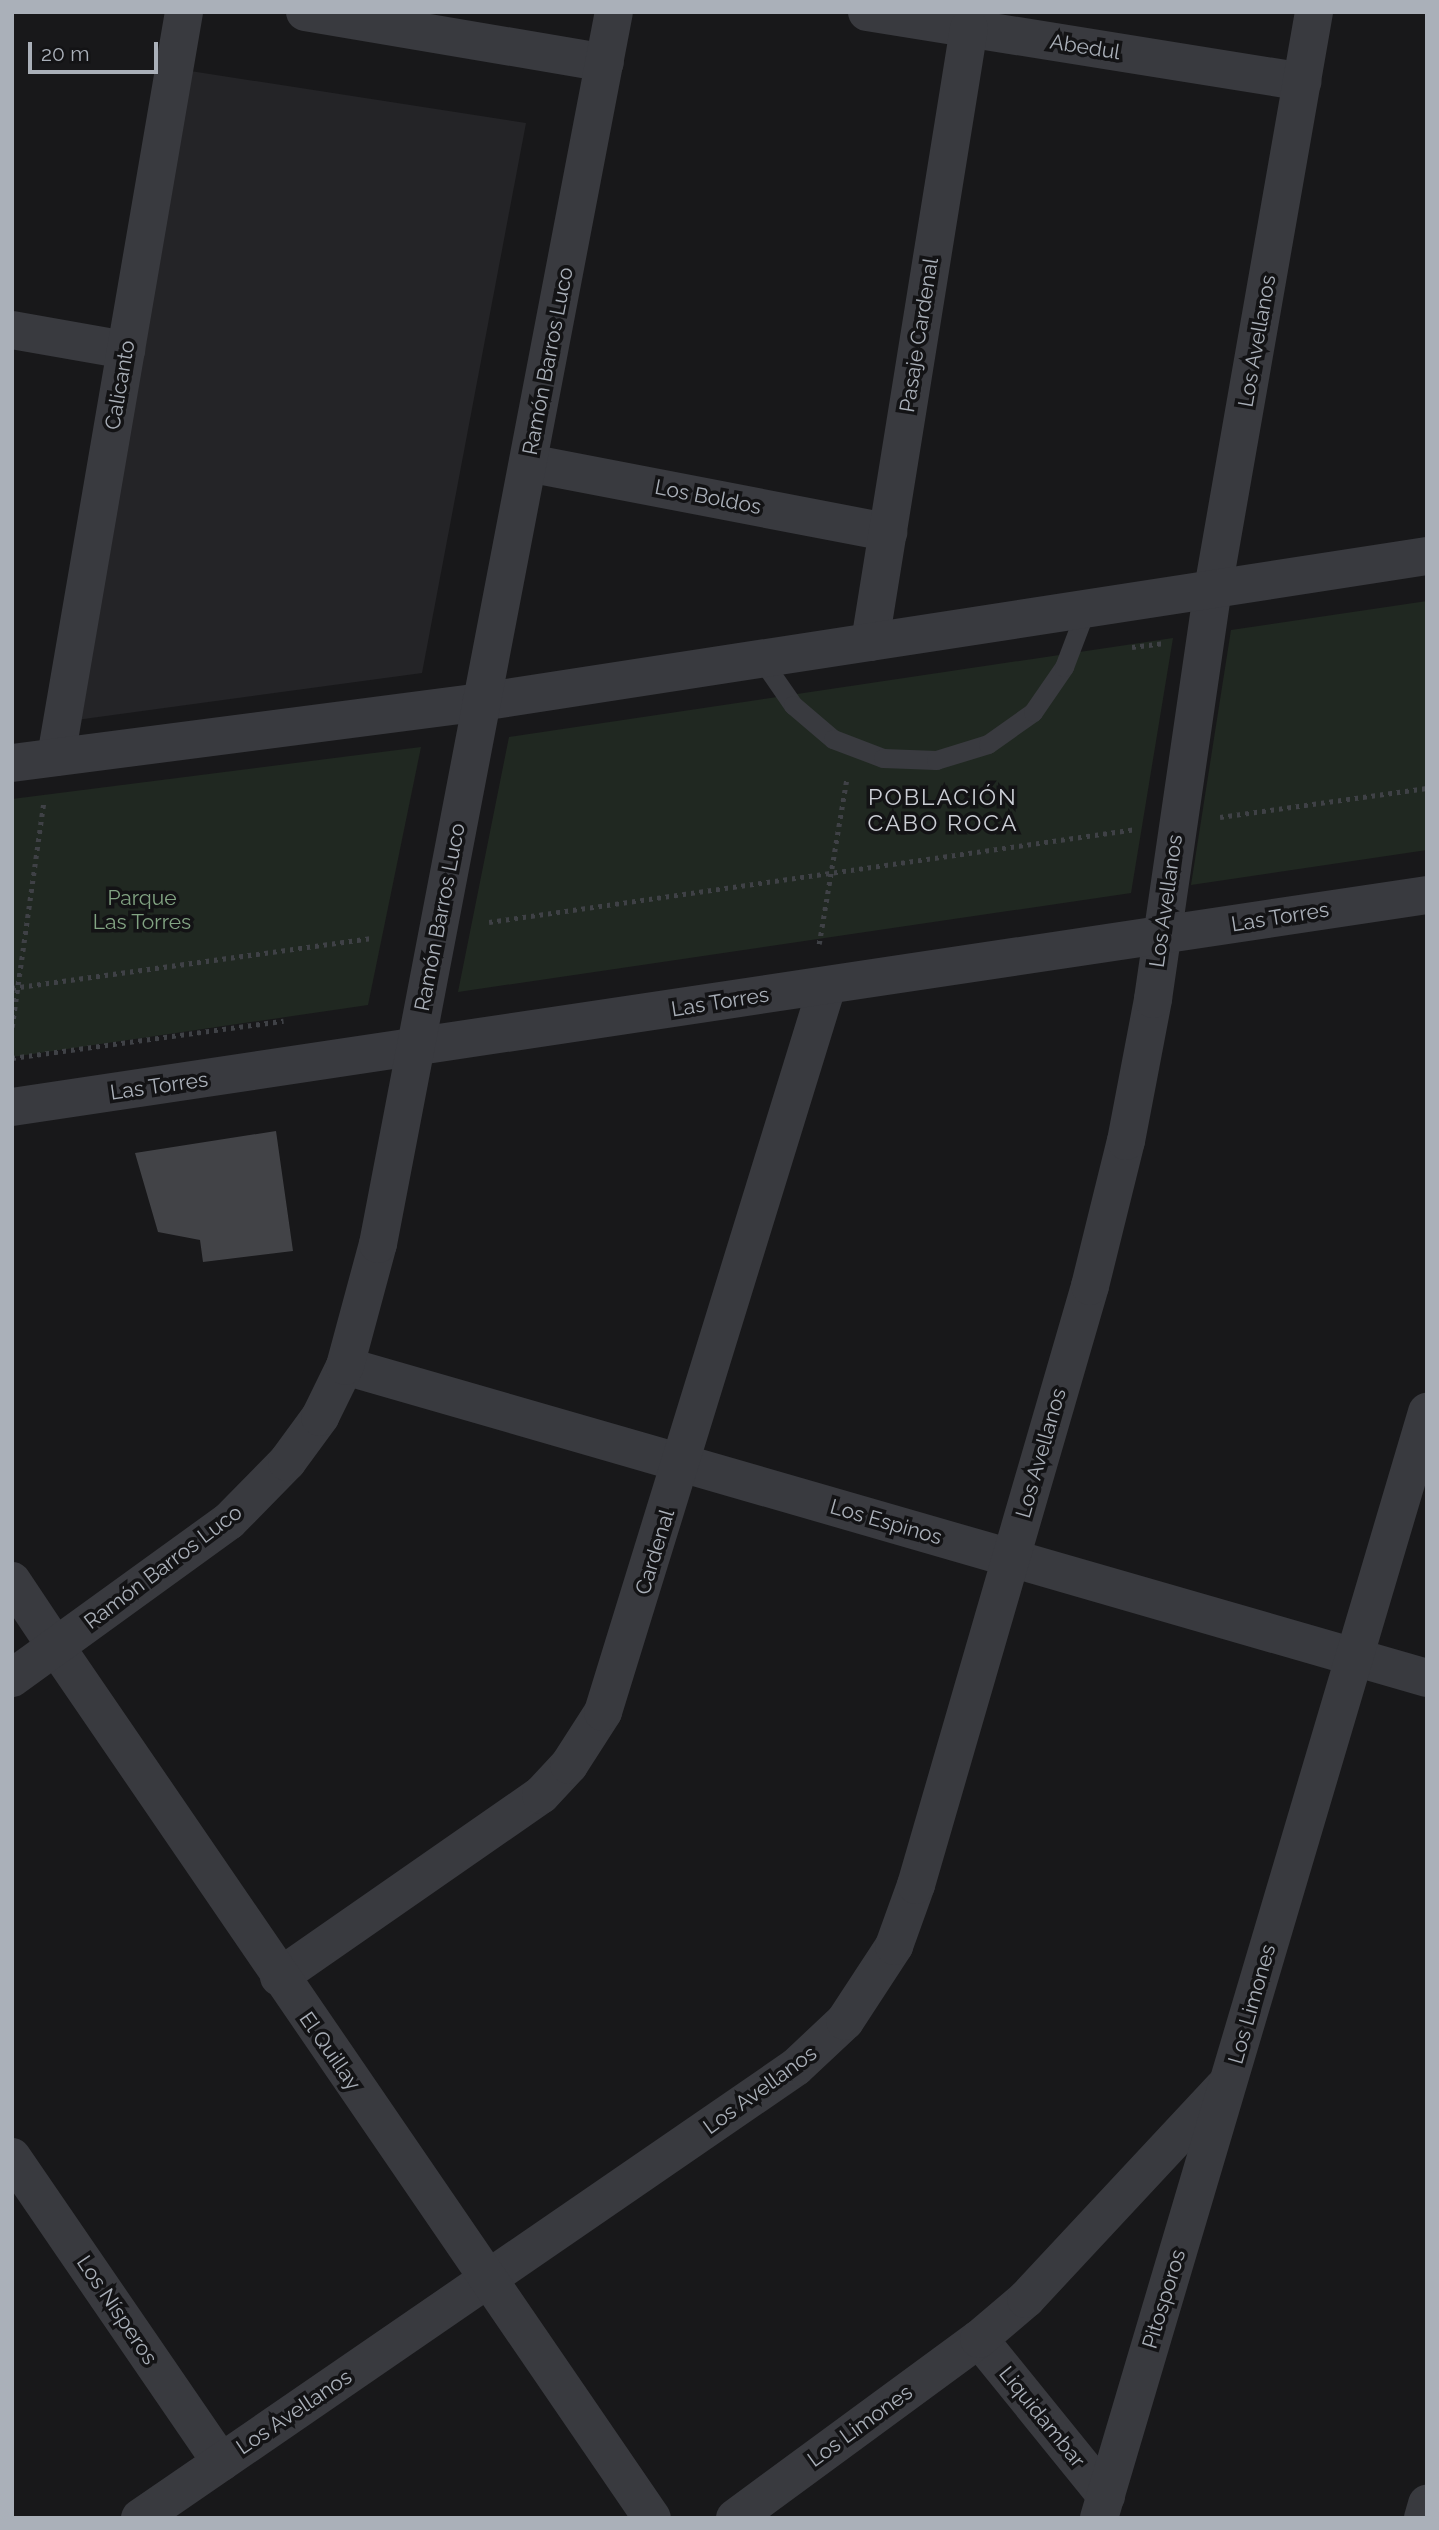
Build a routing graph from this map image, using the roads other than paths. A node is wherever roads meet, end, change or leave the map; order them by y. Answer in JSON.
{"nodes":[{"id":1,"x":184,"y":12,"type":"edge"},
{"id":2,"x":305,"y":12,"type":"edge"},
{"id":3,"x":614,"y":12,"type":"edge"},
{"id":4,"x":867,"y":12,"type":"edge"},
{"id":5,"x":1314,"y":12,"type":"edge"},
{"id":6,"x":969,"y":28,"type":"junction"},
{"id":7,"x":605,"y":63,"type":"junction"},
{"id":8,"x":1302,"y":82,"type":"junction"},
{"id":9,"x":12,"y":330,"type":"edge"},
{"id":10,"x":126,"y":350,"type":"junction"},
{"id":11,"x":528,"y":463,"type":"junction"},
{"id":12,"x":888,"y":532,"type":"junction"},
{"id":13,"x":1427,"y":556,"type":"edge"},
{"id":14,"x":1213,"y":589,"type":"junction"},
{"id":15,"x":1086,"y":609,"type":"junction"},
{"id":16,"x":870,"y":642,"type":"junction"},
{"id":17,"x":761,"y":659,"type":"junction"},
{"id":18,"x":481,"y":702,"type":"junction"},
{"id":19,"x":56,"y":757,"type":"junction"},
{"id":20,"x":12,"y":763,"type":"edge"},
{"id":21,"x":1427,"y":895,"type":"edge"},
{"id":22,"x":1160,"y":936,"type":"junction"},
{"id":23,"x":827,"y":986,"type":"junction"},
{"id":24,"x":414,"y":1049,"type":"junction"},
{"id":25,"x":12,"y":1107,"type":"edge"},
{"id":26,"x":345,"y":1366,"type":"junction"},
{"id":27,"x":1427,"y":1412,"type":"edge"},
{"id":28,"x":681,"y":1464,"type":"junction"},
{"id":29,"x":1011,"y":1558,"type":"junction"},
{"id":30,"x":12,"y":1581,"type":"edge"},
{"id":31,"x":56,"y":1647,"type":"junction"},
{"id":32,"x":1354,"y":1657,"type":"junction"},
{"id":33,"x":12,"y":1678,"type":"edge"},
{"id":34,"x":1427,"y":1678,"type":"edge"},
{"id":35,"x":279,"y":1977,"type":"junction"},
{"id":36,"x":1230,"y":2081,"type":"junction"},
{"id":37,"x":12,"y":2157,"type":"edge"},
{"id":38,"x":488,"y":2280,"type":"junction"},
{"id":39,"x":979,"y":2339,"type":"junction"},
{"id":40,"x":221,"y":2462,"type":"junction"},
{"id":41,"x":1427,"y":2504,"type":"edge"},
{"id":42,"x":1102,"y":2507,"type":"edge"},
{"id":43,"x":140,"y":2518,"type":"edge"},
{"id":44,"x":652,"y":2518,"type":"edge"},
{"id":45,"x":735,"y":2518,"type":"edge"},
{"id":46,"x":1423,"y":2518,"type":"edge"}],
"edges":[{"from":1,"to":10,"type":"street","name":"Calicanto"},
{"from":2,"to":7,"type":"street"},
{"from":3,"to":7,"type":"street","name":"Ramón Barros Luco"},
{"from":4,"to":6,"type":"street","name":"Abedul"},
{"from":5,"to":8,"type":"street","name":"Los Avellanos"},
{"from":6,"to":8,"type":"street","name":"Abedul"},
{"from":6,"to":12,"type":"street","name":"Pasaje Cardenal"},
{"from":7,"to":11,"type":"street","name":"Ramón Barros Luco"},
{"from":8,"to":14,"type":"street","name":"Los Avellanos"},
{"from":9,"to":10,"type":"street"},
{"from":10,"to":19,"type":"street","name":"Calicanto"},
{"from":11,"to":12,"type":"street","name":"Los Boldos"},
{"from":11,"to":18,"type":"street","name":"Ramón Barros Luco"},
{"from":12,"to":16,"type":"street","name":"Pasaje Cardenal"},
{"from":13,"to":14,"type":"street"},
{"from":14,"to":15,"type":"street"},
{"from":14,"to":22,"type":"street","name":"Los Avellanos"},
{"from":15,"to":16,"type":"street"},
{"from":15,"to":17,"type":"lane"},
{"from":16,"to":17,"type":"street"},
{"from":17,"to":18,"type":"street"},
{"from":18,"to":19,"type":"street"},
{"from":18,"to":24,"type":"street","name":"Ramón Barros Luco"},
{"from":19,"to":20,"type":"street"},
{"from":21,"to":22,"type":"street","name":"Las Torres"},
{"from":22,"to":23,"type":"street","name":"Las Torres"},
{"from":22,"to":29,"type":"street","name":"Los Avellanos"},
{"from":23,"to":24,"type":"street","name":"Las Torres"},
{"from":23,"to":28,"type":"street","name":"Cardenal"},
{"from":24,"to":25,"type":"street","name":"Las Torres"},
{"from":24,"to":26,"type":"street","name":"Ramón Barros Luco"},
{"from":26,"to":28,"type":"street","name":"Los Espinos"},
{"from":26,"to":31,"type":"street","name":"Ramón Barros Luco"},
{"from":27,"to":32,"type":"street","name":"Los Limones"},
{"from":28,"to":29,"type":"street","name":"Los Espinos"},
{"from":28,"to":35,"type":"street","name":"Cardenal"},
{"from":29,"to":32,"type":"street","name":"Los Espinos"},
{"from":29,"to":38,"type":"street","name":"Los Avellanos"},
{"from":30,"to":31,"type":"street","name":"El Quillay"},
{"from":31,"to":33,"type":"street","name":"Ramón Barros Luco"},
{"from":31,"to":35,"type":"street","name":"El Quillay"},
{"from":32,"to":34,"type":"street","name":"Los Espinos"},
{"from":32,"to":36,"type":"street","name":"Los Limones"},
{"from":35,"to":38,"type":"street","name":"El Quillay"},
{"from":36,"to":39,"type":"street","name":"Los Limones"},
{"from":36,"to":42,"type":"street","name":"Pitosporos"},
{"from":37,"to":40,"type":"street","name":"Los Nísperos"},
{"from":38,"to":40,"type":"street","name":"Los Avellanos"},
{"from":38,"to":44,"type":"street","name":"El Quillay"},
{"from":39,"to":42,"type":"street","name":"Liquidambar"},
{"from":39,"to":45,"type":"street","name":"Los Limones"},
{"from":40,"to":43,"type":"street","name":"Los Avellanos"},
{"from":41,"to":46,"type":"street"}]}
